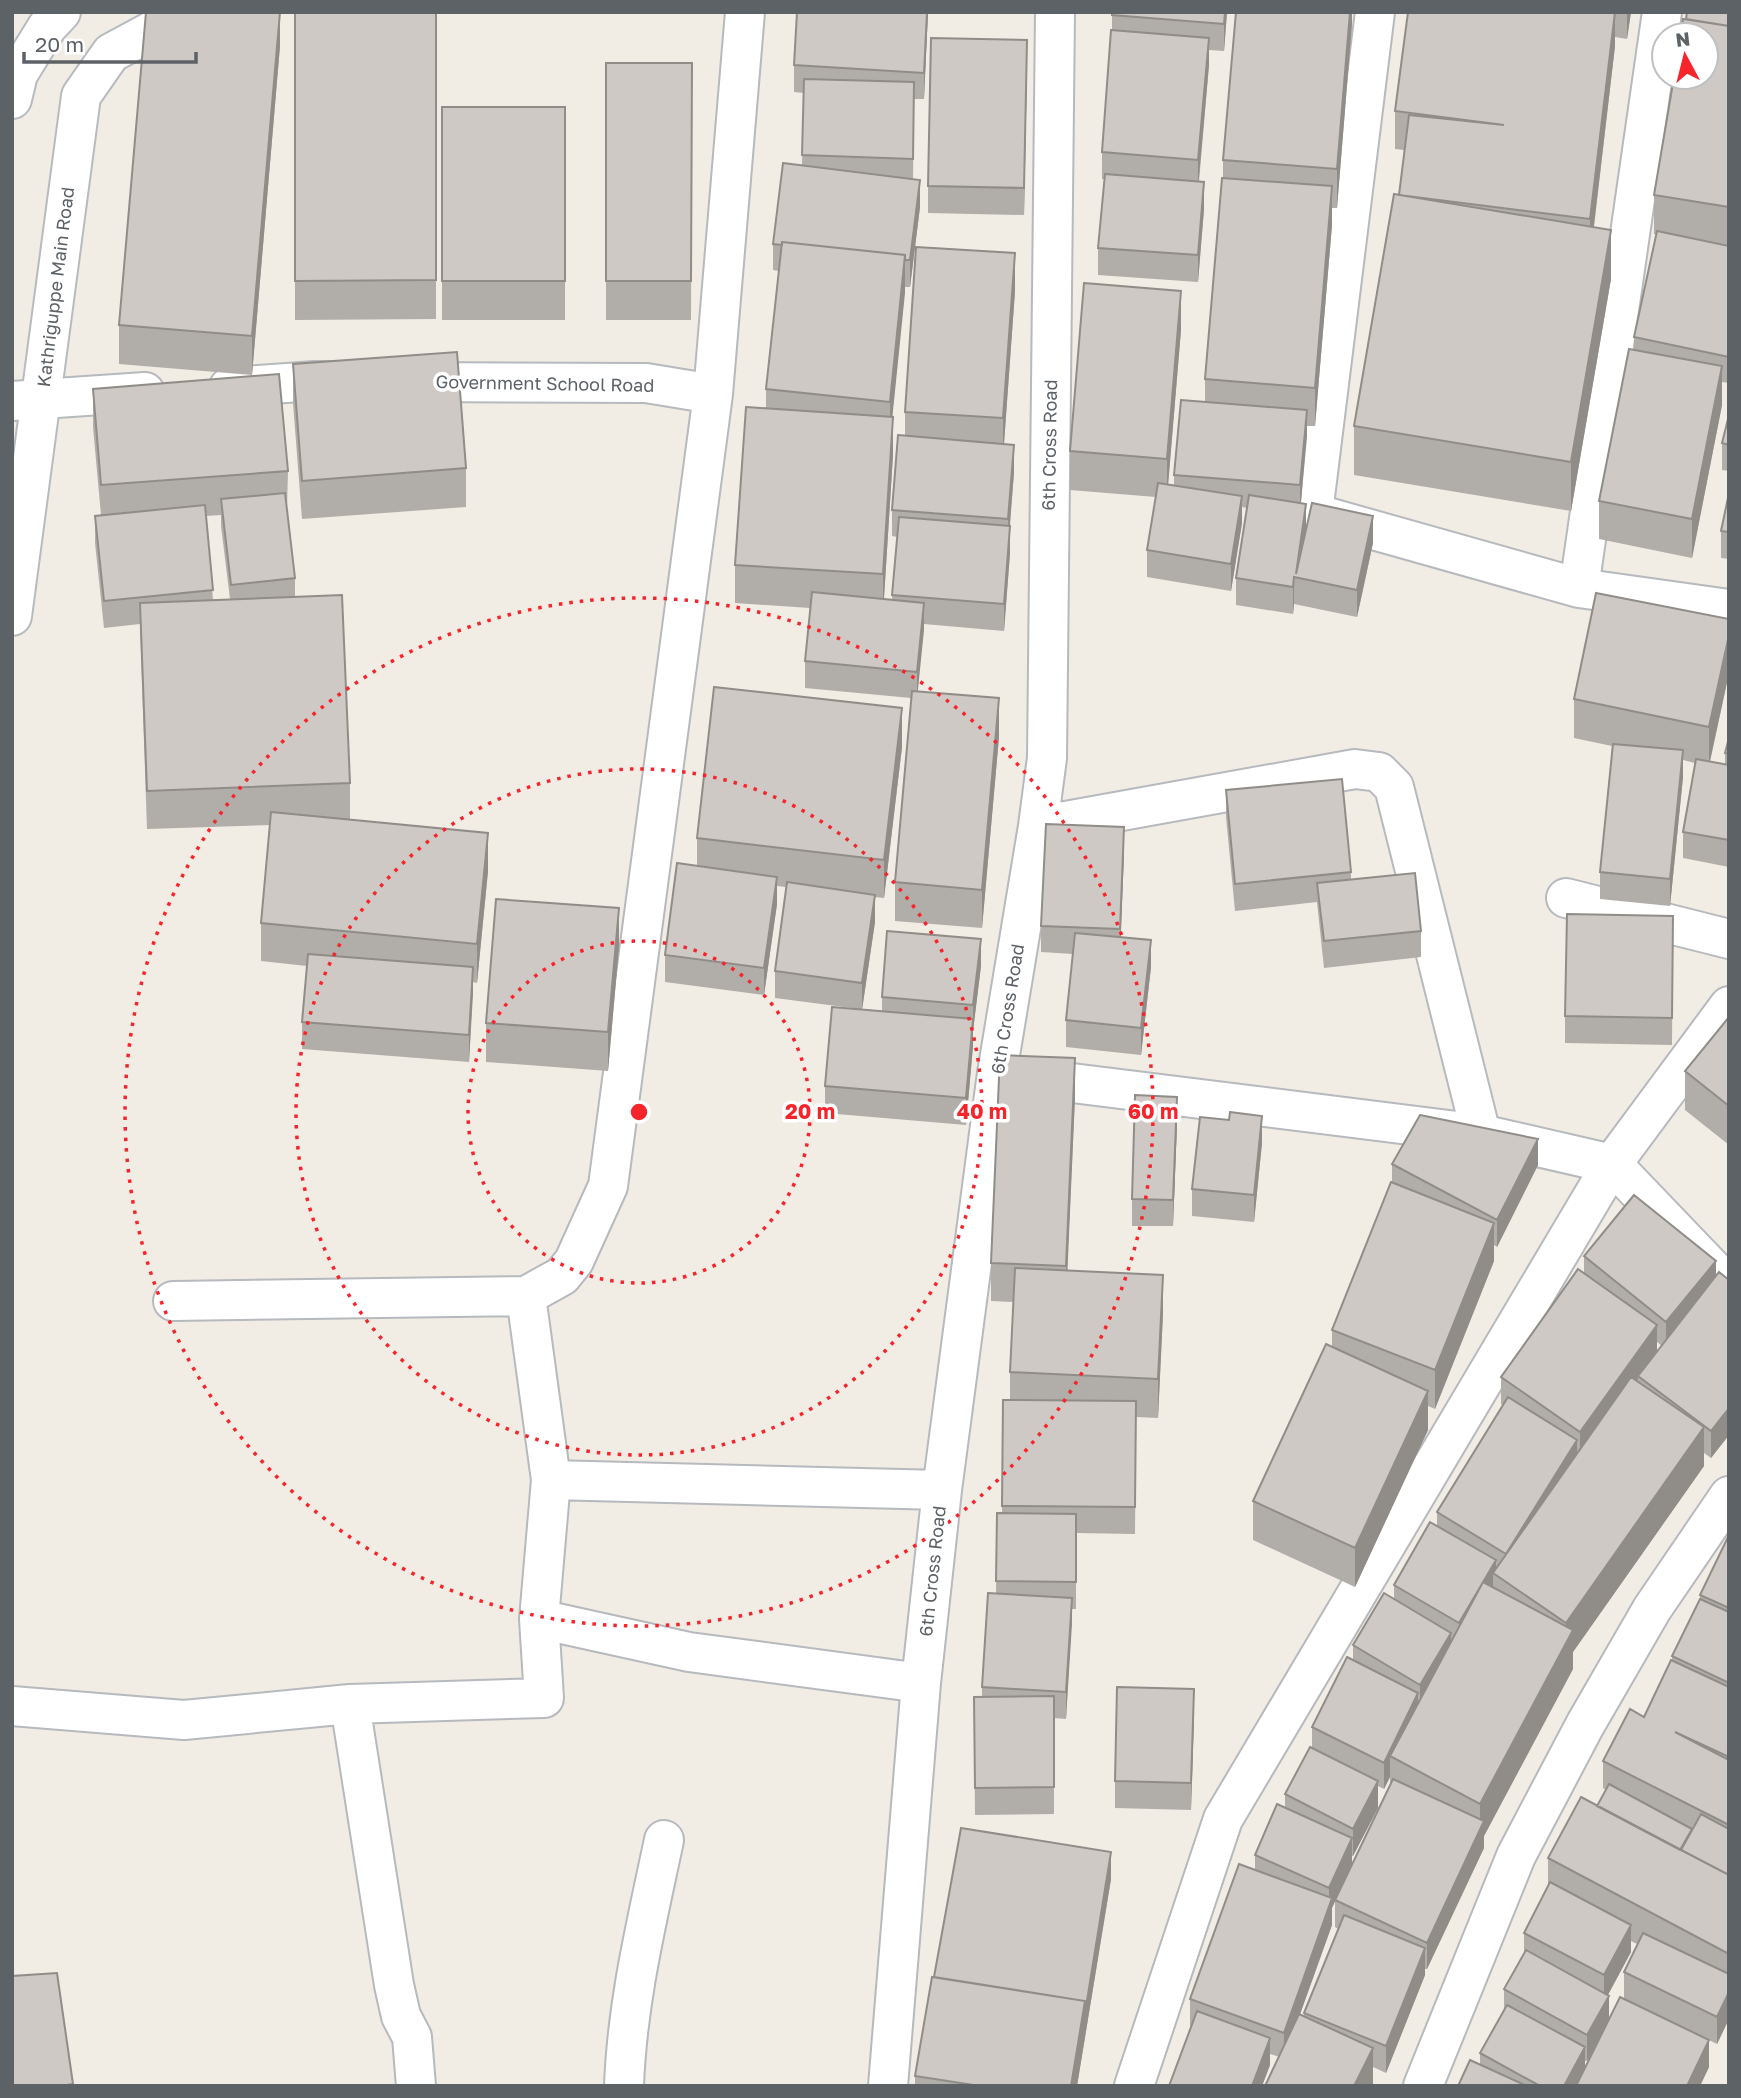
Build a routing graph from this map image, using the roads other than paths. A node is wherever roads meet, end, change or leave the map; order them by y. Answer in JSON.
{"nodes":[{"id":1,"x":61,"y":12,"type":"edge"},
{"id":2,"x":187,"y":12,"type":"edge"},
{"id":3,"x":745,"y":12,"type":"edge"},
{"id":4,"x":1055,"y":12,"type":"edge"},
{"id":5,"x":1375,"y":12,"type":"edge"},
{"id":6,"x":1662,"y":12,"type":"edge"},
{"id":7,"x":12,"y":99,"type":"edge"},
{"id":8,"x":713,"y":394,"type":"junction"},
{"id":9,"x":27,"y":400,"type":"edge"},
{"id":10,"x":1579,"y":588,"type":"junction"},
{"id":11,"x":1729,"y":609,"type":"edge"},
{"id":12,"x":12,"y":616,"type":"edge"},
{"id":13,"x":1038,"y":826,"type":"junction"},
{"id":14,"x":1566,"y":898,"type":"dead end"},
{"id":15,"x":1729,"y":939,"type":"edge"},
{"id":16,"x":1729,"y":1006,"type":"edge"},
{"id":17,"x":997,"y":1073,"type":"junction"},
{"id":18,"x":1481,"y":1134,"type":"junction"},
{"id":19,"x":1612,"y":1164,"type":"junction"},
{"id":20,"x":1729,"y":1286,"type":"edge"},
{"id":21,"x":526,"y":1296,"type":"junction"},
{"id":22,"x":173,"y":1301,"type":"dead end"},
{"id":23,"x":551,"y":1480,"type":"junction"},
{"id":24,"x":942,"y":1490,"type":"junction"},
{"id":25,"x":1729,"y":1496,"type":"edge"},
{"id":26,"x":539,"y":1619,"type":"junction"},
{"id":27,"x":921,"y":1683,"type":"junction"},
{"id":28,"x":350,"y":1704,"type":"junction"},
{"id":29,"x":12,"y":1706,"type":"edge"},
{"id":30,"x":664,"y":1840,"type":"dead end"},
{"id":31,"x":416,"y":2086,"type":"edge"},
{"id":32,"x":624,"y":2086,"type":"edge"},
{"id":33,"x":888,"y":2086,"type":"edge"},
{"id":34,"x":1134,"y":2086,"type":"edge"},
{"id":35,"x":1423,"y":2086,"type":"edge"}],
"edges":[{"from":1,"to":7,"type":"street"},
{"from":2,"to":9,"type":"street","name":"Kathriguppe Main Road"},
{"from":3,"to":8,"type":"street"},
{"from":4,"to":13,"type":"street","name":"6th Cross Road"},
{"from":5,"to":10,"type":"street"},
{"from":6,"to":10,"type":"street"},
{"from":8,"to":9,"type":"street","name":"Government School Road"},
{"from":8,"to":21,"type":"street"},
{"from":9,"to":12,"type":"street","name":"Kathriguppe Main Road"},
{"from":10,"to":11,"type":"street"},
{"from":13,"to":17,"type":"street","name":"6th Cross Road"},
{"from":13,"to":18,"type":"street"},
{"from":14,"to":15,"type":"street"},
{"from":16,"to":19,"type":"street"},
{"from":17,"to":18,"type":"street"},
{"from":17,"to":24,"type":"street","name":"6th Cross Road"},
{"from":18,"to":19,"type":"street"},
{"from":19,"to":20,"type":"street"},
{"from":19,"to":34,"type":"street"},
{"from":21,"to":22,"type":"street"},
{"from":21,"to":23,"type":"street"},
{"from":23,"to":24,"type":"street"},
{"from":23,"to":26,"type":"street"},
{"from":24,"to":27,"type":"street","name":"6th Cross Road"},
{"from":25,"to":35,"type":"street"},
{"from":26,"to":27,"type":"street"},
{"from":26,"to":28,"type":"street"},
{"from":27,"to":33,"type":"street","name":"6th Cross Road"},
{"from":28,"to":29,"type":"street"},
{"from":28,"to":31,"type":"street"},
{"from":30,"to":32,"type":"street"}]}
